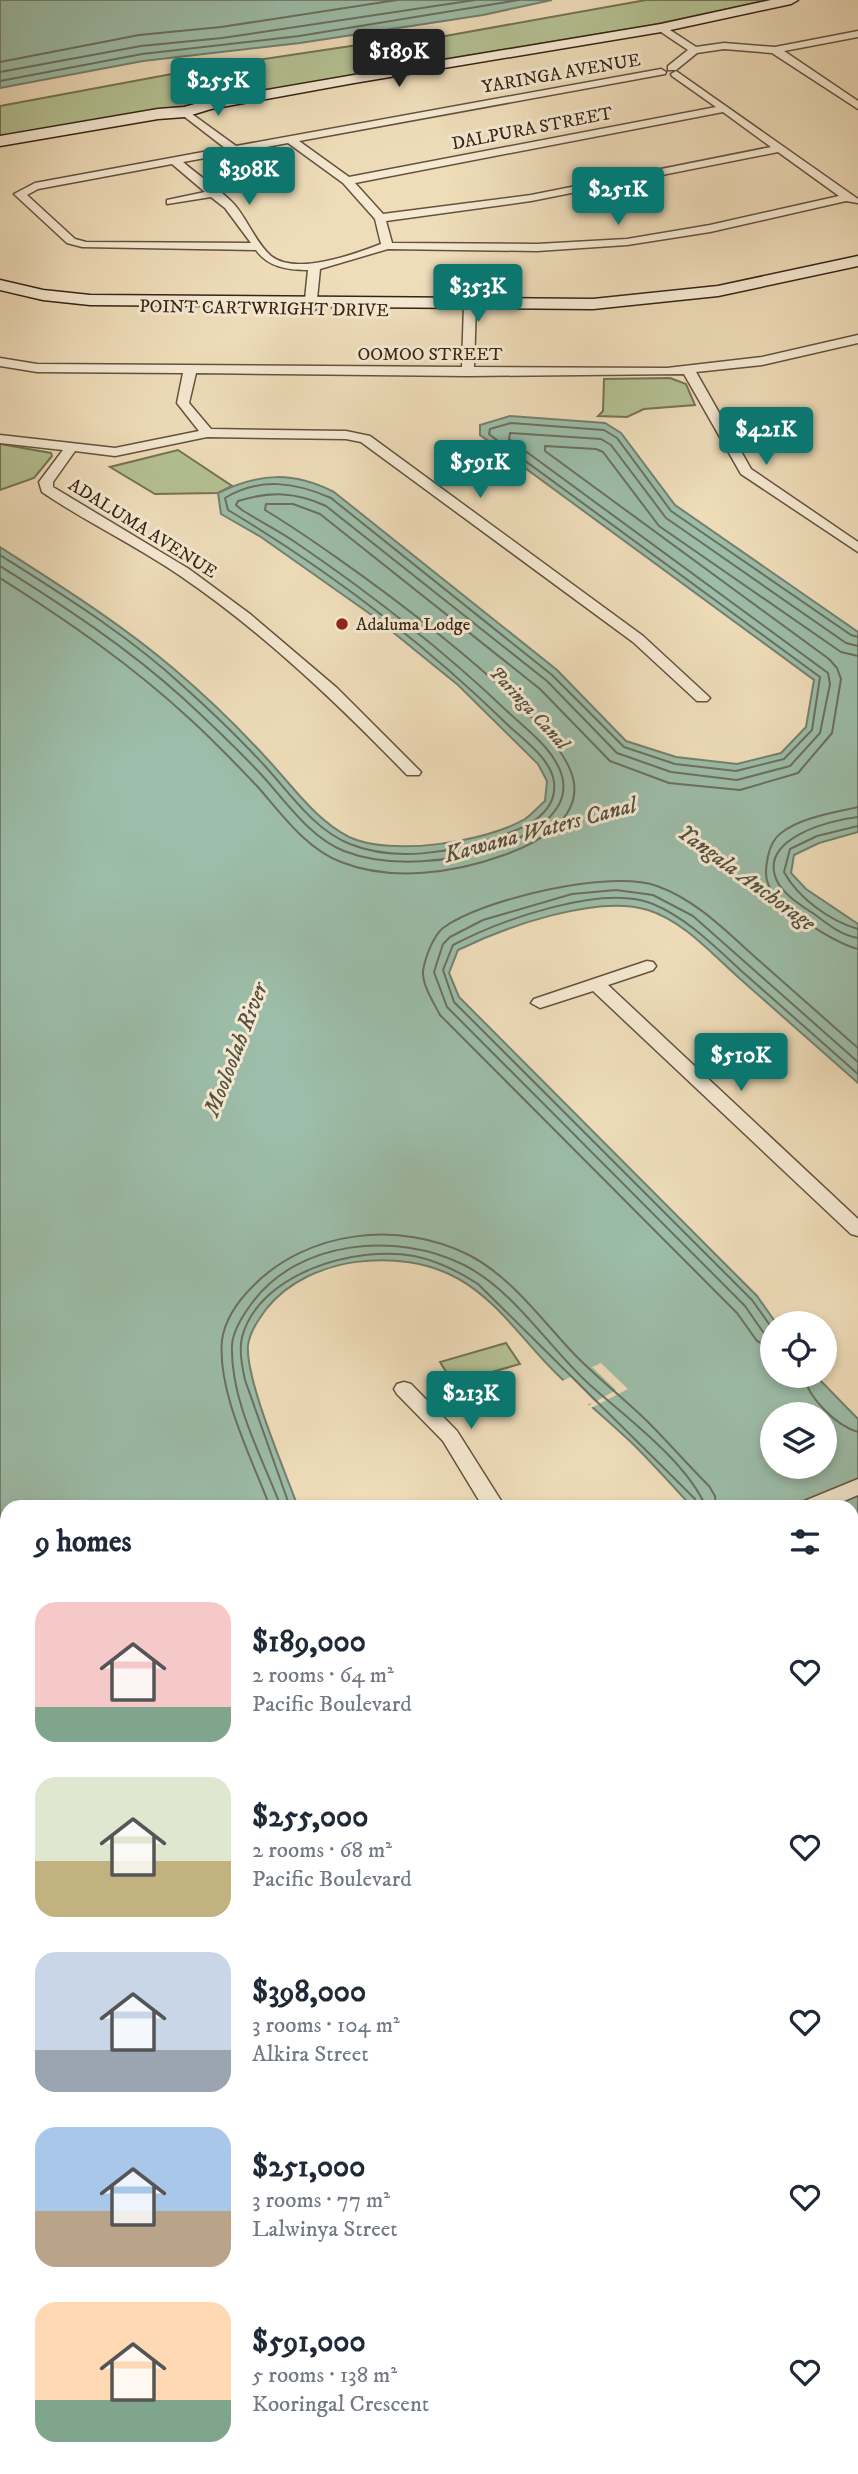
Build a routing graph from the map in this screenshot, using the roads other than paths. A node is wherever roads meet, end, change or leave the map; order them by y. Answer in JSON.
{"nodes":[{"id":1,"x":791,"y":0,"type":"edge"},
{"id":2,"x":661,"y":28,"type":"junction"},
{"id":3,"x":857,"y":35,"type":"edge"},
{"id":4,"x":694,"y":50,"type":"junction"},
{"id":5,"x":775,"y":50,"type":"junction"},
{"id":6,"x":669,"y":72,"type":"junction"},
{"id":7,"x":858,"y":106,"type":"edge"},
{"id":8,"x":724,"y":109,"type":"junction"},
{"id":9,"x":185,"y":113,"type":"junction"},
{"id":10,"x":290,"y":140,"type":"junction"},
{"id":11,"x":0,"y":141,"type":"edge"},
{"id":12,"x":233,"y":149,"type":"junction"},
{"id":13,"x":777,"y":149,"type":"junction"},
{"id":14,"x":173,"y":160,"type":"junction"},
{"id":15,"x":347,"y":181,"type":"junction"},
{"id":16,"x":214,"y":194,"type":"junction"},
{"id":17,"x":853,"y":200,"type":"edge"},
{"id":18,"x":171,"y":202,"type":"dead end"},
{"id":19,"x":380,"y":218,"type":"junction"},
{"id":20,"x":387,"y":246,"type":"junction"},
{"id":21,"x":259,"y":247,"type":"junction"},
{"id":22,"x":858,"y":261,"type":"edge"},
{"id":23,"x":858,"y":267,"type":"edge"},
{"id":24,"x":315,"y":268,"type":"junction"},
{"id":25,"x":0,"y":285,"type":"edge"},
{"id":26,"x":0,"y":292,"type":"edge"},
{"id":27,"x":88,"y":303,"type":"junction"},
{"id":28,"x":311,"y":306,"type":"junction"},
{"id":29,"x":470,"y":308,"type":"junction"},
{"id":30,"x":858,"y":339,"type":"edge"},
{"id":31,"x":0,"y":362,"type":"edge"},
{"id":32,"x":190,"y":370,"type":"junction"},
{"id":33,"x":689,"y":371,"type":"junction"},
{"id":34,"x":468,"y":372,"type":"junction"},
{"id":35,"x":206,"y":433,"type":"junction"},
{"id":36,"x":0,"y":439,"type":"edge"},
{"id":37,"x":71,"y":448,"type":"junction"},
{"id":38,"x":858,"y":548,"type":"edge"},
{"id":39,"x":702,"y":698,"type":"dead end"},
{"id":40,"x":414,"y":772,"type":"dead end"},
{"id":41,"x":647,"y":966,"type":"dead end"},
{"id":42,"x":597,"y":985,"type":"junction"},
{"id":43,"x":540,"y":1003,"type":"dead end"},
{"id":44,"x":858,"y":1230,"type":"edge"},
{"id":45,"x":404,"y":1390,"type":"dead end"},
{"id":46,"x":858,"y":1486,"type":"edge"},
{"id":47,"x":490,"y":1500,"type":"edge"},
{"id":48,"x":826,"y":1500,"type":"edge"}],
"edges":[{"from":1,"to":2,"type":"main road"},
{"from":2,"to":4,"type":"street"},
{"from":2,"to":9,"type":"main road"},
{"from":3,"to":5,"type":"street"},
{"from":4,"to":5,"type":"street"},
{"from":4,"to":6,"type":"street"},
{"from":5,"to":7,"type":"street"},
{"from":6,"to":8,"type":"street"},
{"from":6,"to":10,"type":"street","name":"YARINGA AVENUE"},
{"from":8,"to":13,"type":"street"},
{"from":8,"to":15,"type":"street","name":"DALPURA STREET"},
{"from":9,"to":11,"type":"main road"},
{"from":9,"to":12,"type":"street"},
{"from":10,"to":12,"type":"street","name":"YARINGA AVENUE"},
{"from":10,"to":15,"type":"street"},
{"from":12,"to":14,"type":"street","name":"YARINGA AVENUE"},
{"from":13,"to":17,"type":"street"},
{"from":13,"to":19,"type":"street"},
{"from":14,"to":16,"type":"street"},
{"from":14,"to":21,"type":"street","name":"YARINGA AVENUE"},
{"from":15,"to":19,"type":"street"},
{"from":16,"to":18,"type":"street"},
{"from":16,"to":21,"type":"street"},
{"from":17,"to":20,"type":"street"},
{"from":19,"to":20,"type":"street"},
{"from":20,"to":24,"type":"street"},
{"from":21,"to":24,"type":"street"},
{"from":22,"to":29,"type":"main road","name":"POINT CARTWRIGHT DRIVE"},
{"from":23,"to":29,"type":"main road","name":"POINT CARTWRIGHT DRIVE"},
{"from":24,"to":28,"type":"street"},
{"from":25,"to":27,"type":"main road","name":"POINT CARTWRIGHT DRIVE"},
{"from":26,"to":27,"type":"main road","name":"POINT CARTWRIGHT DRIVE"},
{"from":27,"to":28,"type":"main road","name":"POINT CARTWRIGHT DRIVE"},
{"from":28,"to":29,"type":"main road","name":"POINT CARTWRIGHT DRIVE"},
{"from":29,"to":34,"type":"street"},
{"from":30,"to":33,"type":"street","name":"OOMOO STREET"},
{"from":31,"to":32,"type":"street","name":"OOMOO STREET"},
{"from":32,"to":34,"type":"street","name":"OOMOO STREET"},
{"from":32,"to":35,"type":"street"},
{"from":33,"to":34,"type":"street","name":"OOMOO STREET"},
{"from":33,"to":38,"type":"street"},
{"from":35,"to":37,"type":"street"},
{"from":35,"to":39,"type":"street"},
{"from":36,"to":37,"type":"street"},
{"from":37,"to":40,"type":"street","name":"ADALUMA AVENUE"},
{"from":41,"to":42,"type":"street"},
{"from":42,"to":43,"type":"street"},
{"from":42,"to":44,"type":"street"},
{"from":45,"to":47,"type":"street"},
{"from":46,"to":48,"type":"street"}]}
